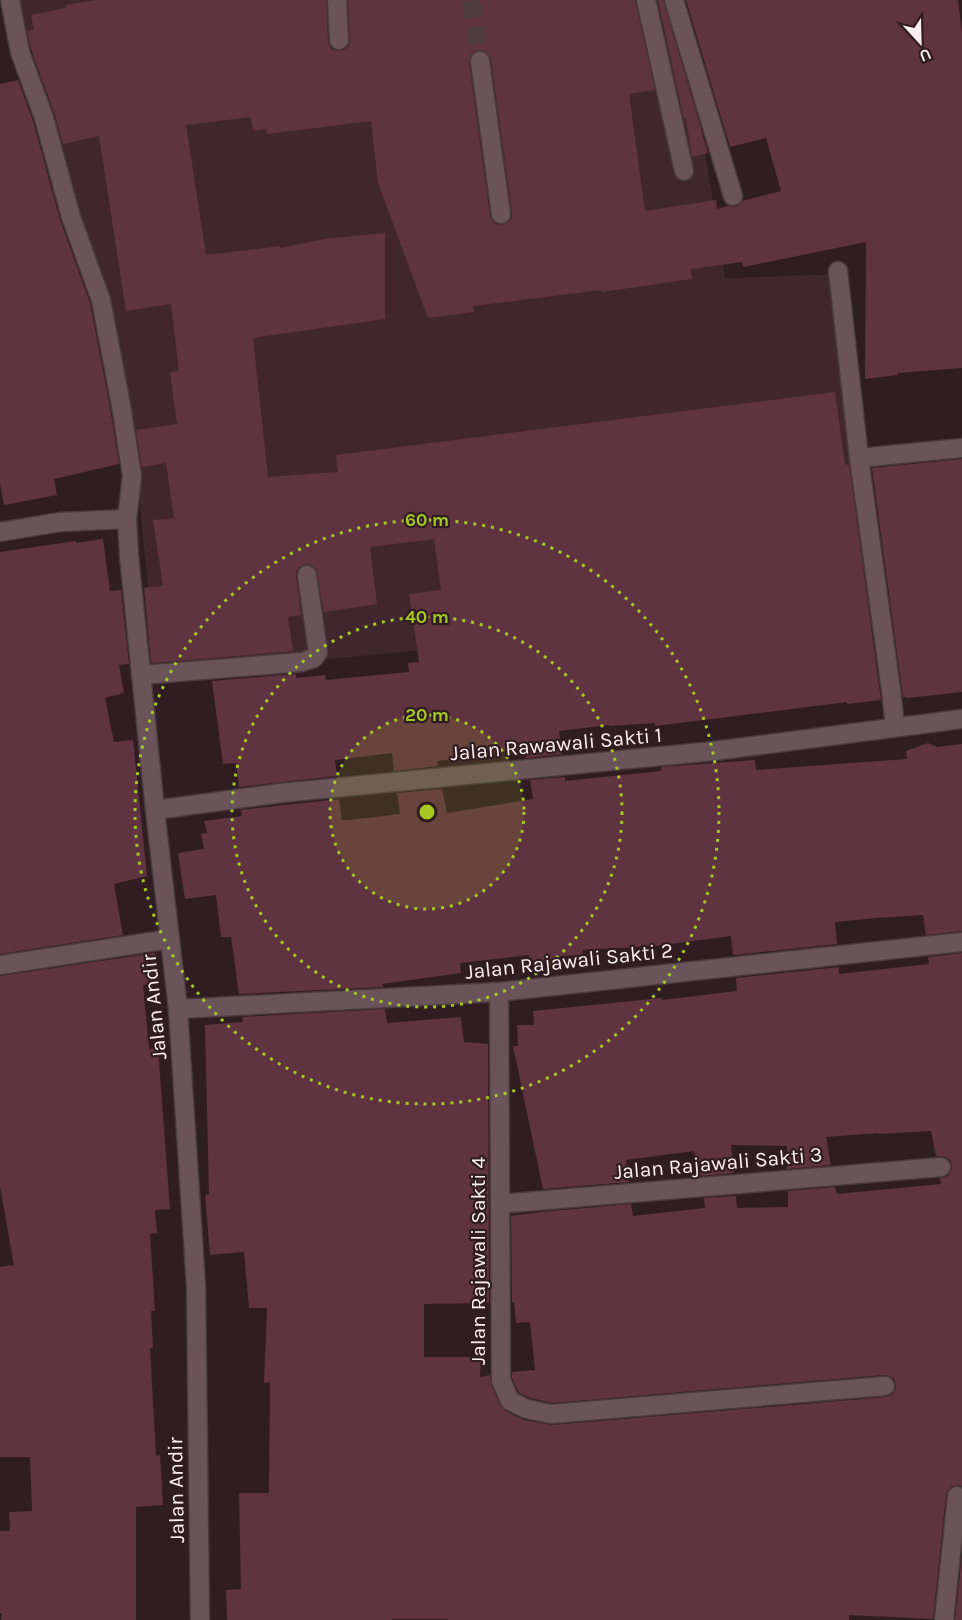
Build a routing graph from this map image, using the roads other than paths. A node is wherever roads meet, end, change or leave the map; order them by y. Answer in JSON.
{"nodes":[{"id":1,"x":10,"y":0,"type":"edge"},
{"id":2,"x":337,"y":0,"type":"edge"},
{"id":3,"x":646,"y":0,"type":"edge"},
{"id":4,"x":674,"y":0,"type":"edge"},
{"id":5,"x":339,"y":39,"type":"dead end"},
{"id":6,"x":480,"y":62,"type":"tunnel mouth"},
{"id":7,"x":684,"y":171,"type":"dead end"},
{"id":8,"x":733,"y":196,"type":"dead end"},
{"id":9,"x":501,"y":214,"type":"dead end"},
{"id":10,"x":838,"y":271,"type":"dead end"},
{"id":11,"x":962,"y":447,"type":"edge"},
{"id":12,"x":859,"y":458,"type":"junction"},
{"id":13,"x":127,"y":519,"type":"junction"},
{"id":14,"x":0,"y":532,"type":"edge"},
{"id":15,"x":307,"y":574,"type":"dead end"},
{"id":16,"x":141,"y":675,"type":"junction"},
{"id":17,"x":962,"y":719,"type":"edge"},
{"id":18,"x":895,"y":728,"type":"junction"},
{"id":19,"x":155,"y":810,"type":"junction"},
{"id":20,"x":170,"y":939,"type":"junction"},
{"id":21,"x":962,"y":942,"type":"edge"},
{"id":22,"x":0,"y":965,"type":"edge"},
{"id":23,"x":500,"y":992,"type":"junction"},
{"id":24,"x":178,"y":1009,"type":"junction"},
{"id":25,"x":941,"y":1167,"type":"dead end"},
{"id":26,"x":500,"y":1204,"type":"junction"},
{"id":27,"x":885,"y":1386,"type":"dead end"},
{"id":28,"x":957,"y":1496,"type":"dead end"},
{"id":29,"x":200,"y":1620,"type":"edge"},
{"id":30,"x":944,"y":1620,"type":"edge"}],
"edges":[{"from":1,"to":13,"type":"street","name":"Jalan Andir"},
{"from":2,"to":5,"type":"street"},
{"from":3,"to":7,"type":"street"},
{"from":4,"to":8,"type":"street"},
{"from":6,"to":9,"type":"street"},
{"from":10,"to":12,"type":"street"},
{"from":11,"to":12,"type":"street"},
{"from":12,"to":18,"type":"street"},
{"from":13,"to":14,"type":"street"},
{"from":13,"to":16,"type":"street","name":"Jalan Andir"},
{"from":15,"to":16,"type":"street"},
{"from":16,"to":19,"type":"street","name":"Jalan Andir"},
{"from":17,"to":18,"type":"street","name":"Jalan Rawawali Sakti 1"},
{"from":18,"to":19,"type":"street","name":"Jalan Rawawali Sakti 1"},
{"from":19,"to":20,"type":"street","name":"Jalan Andir"},
{"from":20,"to":22,"type":"street"},
{"from":20,"to":24,"type":"street","name":"Jalan Andir"},
{"from":21,"to":23,"type":"street","name":"Jalan Rajawali Sakti 2"},
{"from":23,"to":24,"type":"street","name":"Jalan Rajawali Sakti 2"},
{"from":23,"to":26,"type":"street","name":"Jalan Rajawali Sakti 4"},
{"from":24,"to":29,"type":"street","name":"Jalan Andir"},
{"from":25,"to":26,"type":"street","name":"Jalan Rajawali Sakti 3"},
{"from":26,"to":27,"type":"street","name":"Jalan Rajawali Sakti 4"},
{"from":28,"to":30,"type":"street"}]}
